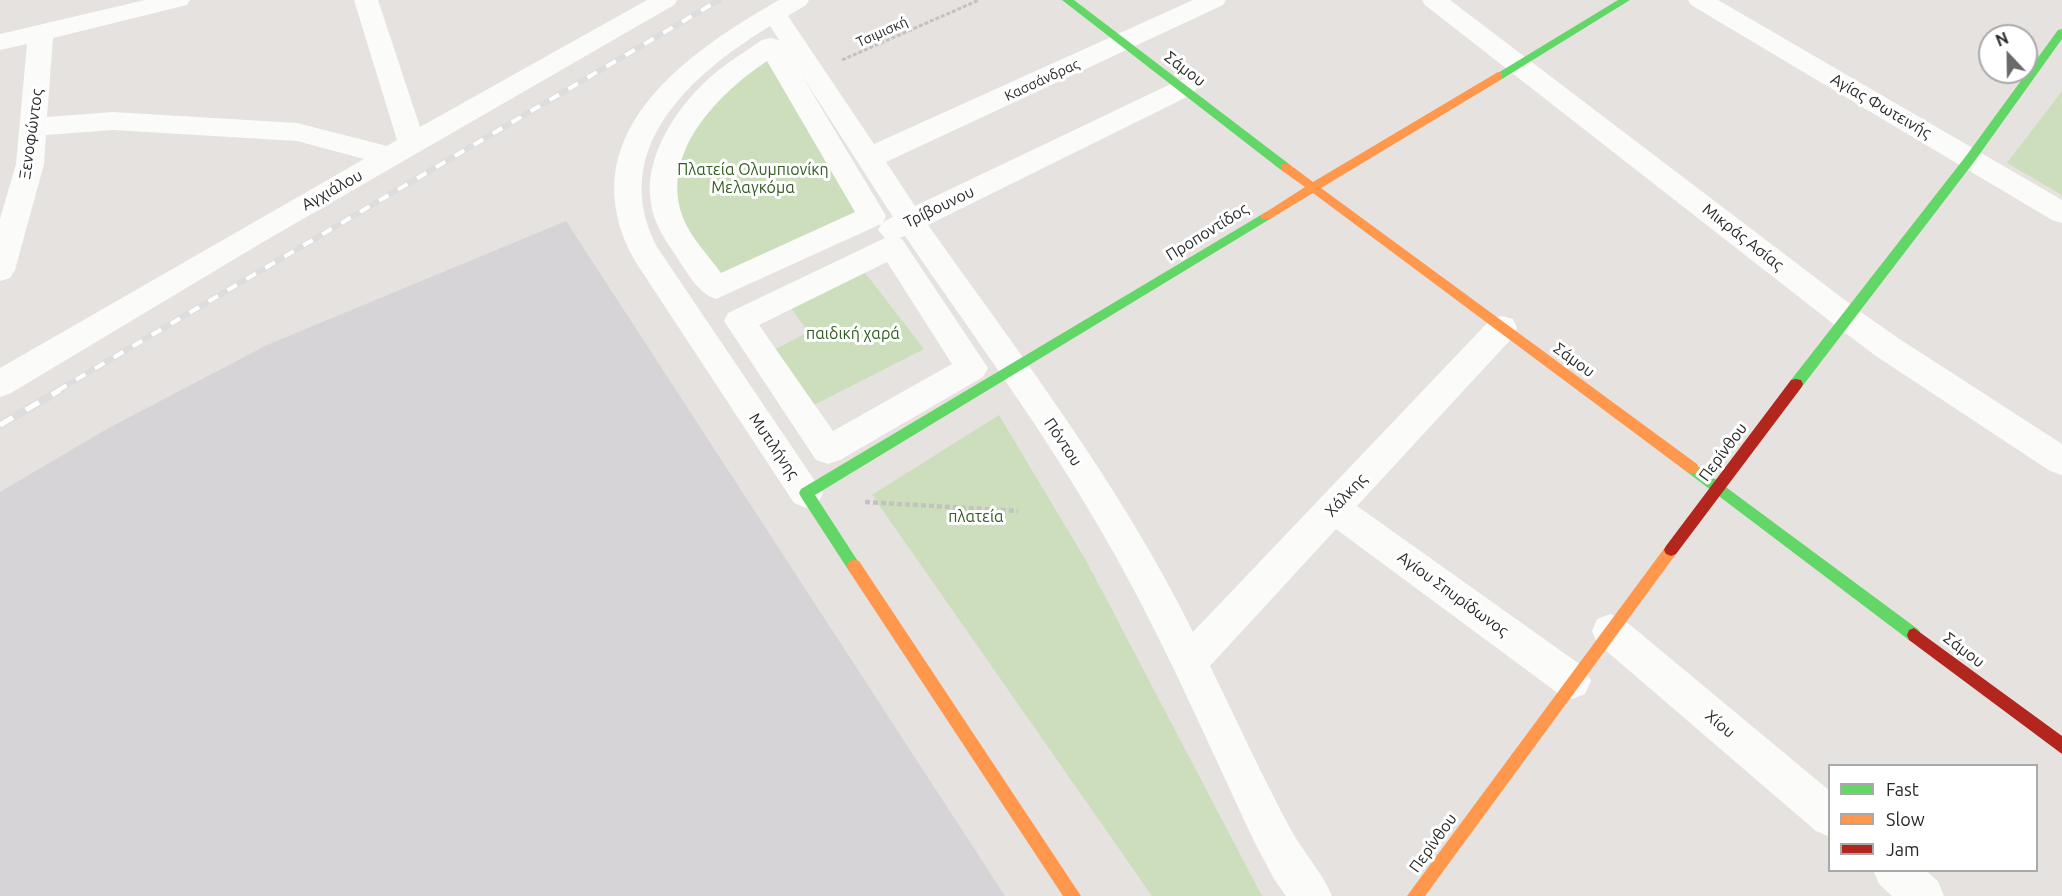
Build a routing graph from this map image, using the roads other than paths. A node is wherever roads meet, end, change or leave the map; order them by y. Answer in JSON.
{"nodes":[{"id":1,"x":178,"y":0,"type":"edge"},
{"id":2,"x":366,"y":0,"type":"edge"},
{"id":3,"x":665,"y":0,"type":"edge"},
{"id":4,"x":1067,"y":0,"type":"edge"},
{"id":5,"x":1214,"y":0,"type":"edge"},
{"id":6,"x":1434,"y":0,"type":"edge"},
{"id":7,"x":1625,"y":0,"type":"edge"},
{"id":8,"x":1700,"y":0,"type":"edge"},
{"id":9,"x":785,"y":7,"type":"edge"},
{"id":10,"x":41,"y":32,"type":"junction"},
{"id":11,"x":2062,"y":32,"type":"edge"},
{"id":12,"x":0,"y":42,"type":"edge"},
{"id":13,"x":1124,"y":42,"type":"junction"},
{"id":14,"x":1519,"y":63,"type":"junction"},
{"id":15,"x":1184,"y":88,"type":"junction"},
{"id":16,"x":35,"y":127,"type":"junction"},
{"id":17,"x":402,"y":151,"type":"junction"},
{"id":18,"x":869,"y":158,"type":"junction"},
{"id":19,"x":1970,"y":159,"type":"junction"},
{"id":20,"x":1312,"y":187,"type":"junction"},
{"id":21,"x":2062,"y":213,"type":"edge"},
{"id":22,"x":910,"y":221,"type":"junction"},
{"id":23,"x":7,"y":223,"type":"edge"},
{"id":24,"x":0,"y":270,"type":"edge"},
{"id":25,"x":716,"y":288,"type":"joint"},
{"id":26,"x":1847,"y":318,"type":"junction"},
{"id":27,"x":694,"y":327,"type":"junction"},
{"id":28,"x":1502,"y":328,"type":"junction"},
{"id":29,"x":972,"y":368,"type":"joint"},
{"id":30,"x":1014,"y":370,"type":"junction"},
{"id":31,"x":0,"y":384,"type":"edge"},
{"id":32,"x":2062,"y":461,"type":"edge"},
{"id":33,"x":1718,"y":486,"type":"junction"},
{"id":34,"x":806,"y":493,"type":"junction"},
{"id":35,"x":1334,"y":508,"type":"junction"},
{"id":36,"x":1610,"y":631,"type":"junction"},
{"id":37,"x":1189,"y":662,"type":"junction"},
{"id":38,"x":1572,"y":681,"type":"junction"},
{"id":39,"x":2062,"y":746,"type":"edge"},
{"id":40,"x":1828,"y":815,"type":"edge"},
{"id":41,"x":1895,"y":872,"type":"edge"},
{"id":42,"x":1073,"y":896,"type":"edge"},
{"id":43,"x":1311,"y":896,"type":"edge"},
{"id":44,"x":1415,"y":896,"type":"edge"},
{"id":45,"x":1923,"y":896,"type":"edge"}],
"edges":[{"from":1,"to":10,"type":"street"},
{"from":2,"to":17,"type":"street"},
{"from":3,"to":17,"type":"street","name":"Αγχιάλου"},
{"from":4,"to":13,"type":"street","name":"Σάμου"},
{"from":5,"to":13,"type":"street","name":"Κασσάνδρας"},
{"from":6,"to":14,"type":"street","name":"Μικράς Ασίας"},
{"from":7,"to":14,"type":"street","name":"Προποντίδος"},
{"from":8,"to":19,"type":"street","name":"Αγίας Φωτεινής"},
{"from":9,"to":18,"type":"street","name":"Πόντου"},
{"from":9,"to":27,"type":"street","name":"Μυτιλήνης"},
{"from":10,"to":12,"type":"street"},
{"from":10,"to":16,"type":"street","name":"Ξενοφώντος"},
{"from":11,"to":19,"type":"street","name":"Περίνθου"},
{"from":13,"to":15,"type":"street","name":"Σάμου"},
{"from":13,"to":18,"type":"street","name":"Κασσάνδρας"},
{"from":14,"to":20,"type":"street","name":"Προποντίδος"},
{"from":14,"to":26,"type":"street","name":"Μικράς Ασίας"},
{"from":15,"to":20,"type":"street","name":"Σάμου"},
{"from":15,"to":22,"type":"street","name":"Τρίβουνου"},
{"from":16,"to":17,"type":"street"},
{"from":16,"to":23,"type":"street","name":"Ξενοφώντος"},
{"from":17,"to":31,"type":"street","name":"Αγχιάλου"},
{"from":18,"to":22,"type":"street","name":"Πόντου"},
{"from":19,"to":21,"type":"street","name":"Αγίας Φωτεινής"},
{"from":19,"to":26,"type":"street","name":"Περίνθου"},
{"from":20,"to":28,"type":"street","name":"Σάμου"},
{"from":20,"to":30,"type":"street","name":"Προποντίδος"},
{"from":22,"to":27,"type":"street","name":"Τρίβουνου"},
{"from":22,"to":30,"type":"street","name":"Πόντου"},
{"from":23,"to":24,"type":"street","name":"Ξενοφώντος"},
{"from":25,"to":25,"type":"street"},
{"from":26,"to":32,"type":"street","name":"Μικράς Ασίας"},
{"from":26,"to":33,"type":"street","name":"Περίνθου"},
{"from":27,"to":34,"type":"street","name":"Μυτιλήνης"},
{"from":28,"to":33,"type":"street","name":"Σάμου"},
{"from":28,"to":35,"type":"street","name":"Χάλκης"},
{"from":29,"to":29,"type":"street"},
{"from":30,"to":34,"type":"street","name":"Προποντίδος"},
{"from":30,"to":37,"type":"street","name":"Πόντου"},
{"from":33,"to":36,"type":"street","name":"Περίνθου"},
{"from":33,"to":39,"type":"street","name":"Σάμου"},
{"from":34,"to":42,"type":"street","name":"Μυτιλήνης"},
{"from":35,"to":37,"type":"street","name":"Χάλκης"},
{"from":35,"to":38,"type":"street","name":"Αγίου Σπυρίδωνος"},
{"from":36,"to":38,"type":"street","name":"Περίνθου"},
{"from":36,"to":40,"type":"street","name":"Χίου"},
{"from":37,"to":43,"type":"street","name":"Πόντου"},
{"from":38,"to":44,"type":"street","name":"Περίνθου"},
{"from":41,"to":45,"type":"street"}]}
